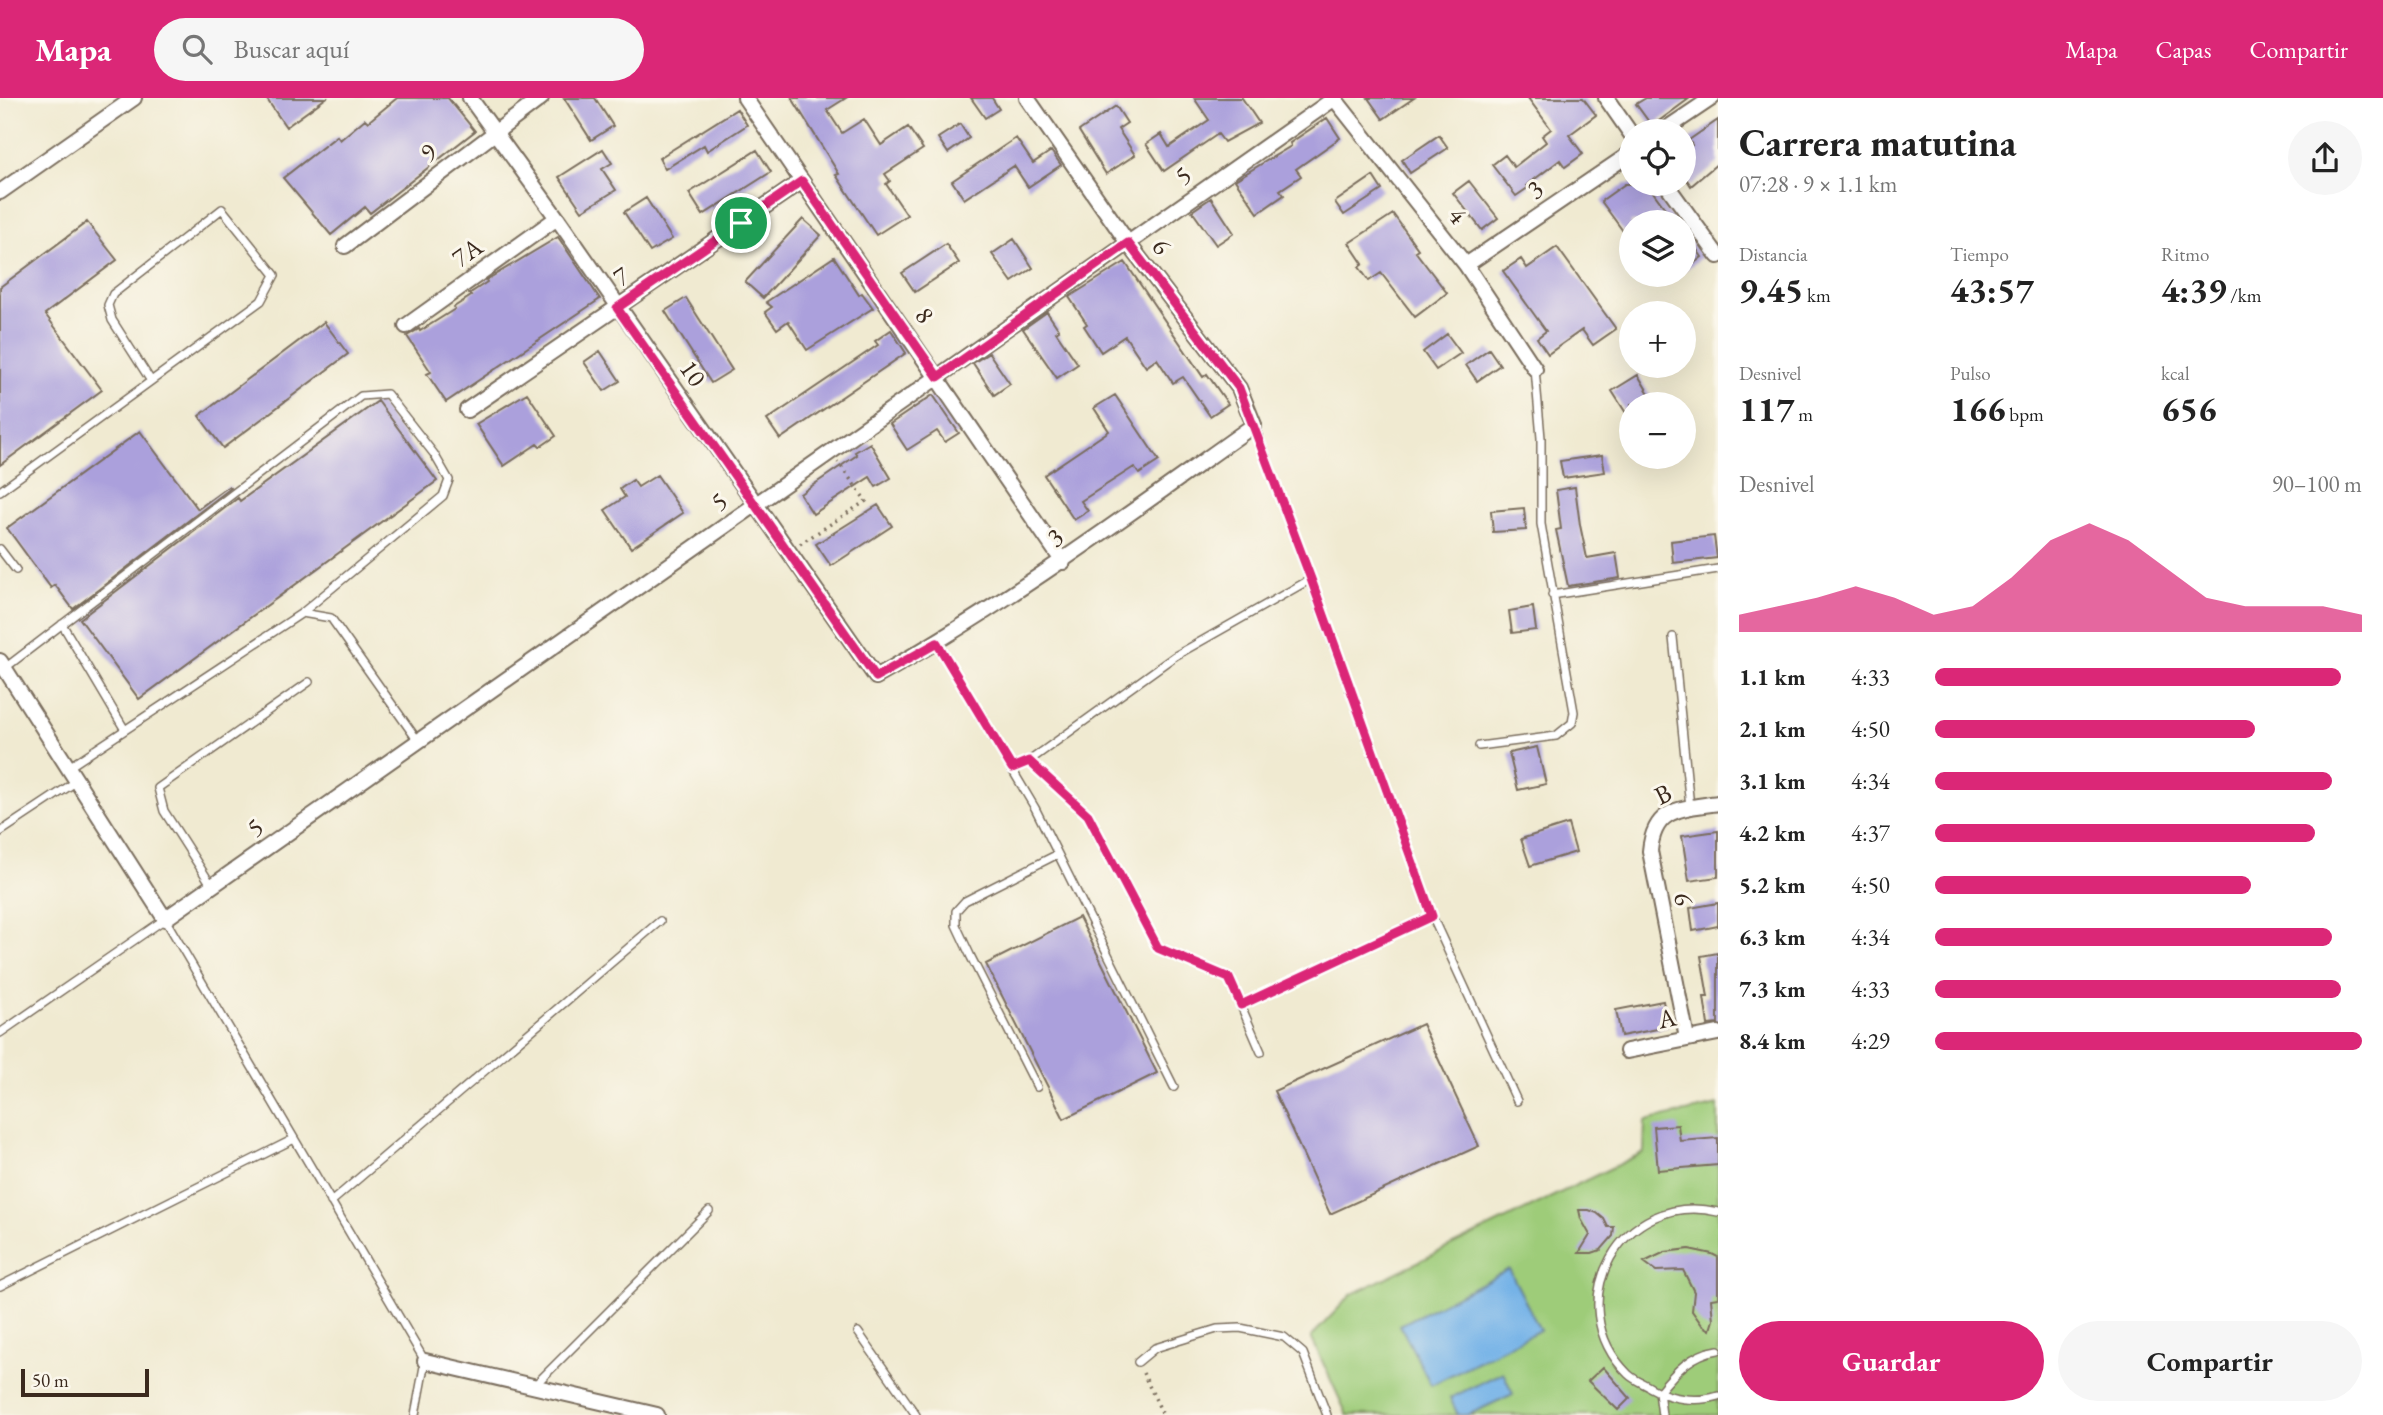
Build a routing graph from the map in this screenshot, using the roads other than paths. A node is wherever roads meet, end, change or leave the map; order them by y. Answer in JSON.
{"nodes":[{"id":1,"x":134,"y":98,"type":"edge"},
{"id":2,"x":470,"y":98,"type":"edge"},
{"id":3,"x":541,"y":98,"type":"edge"},
{"id":4,"x":745,"y":98,"type":"edge"},
{"id":5,"x":1027,"y":98,"type":"edge"},
{"id":6,"x":1334,"y":98,"type":"edge"},
{"id":7,"x":1606,"y":98,"type":"edge"},
{"id":8,"x":1712,"y":98,"type":"edge"},
{"id":9,"x":1621,"y":119,"type":"edge"},
{"id":10,"x":1681,"y":119,"type":"edge"},
{"id":11,"x":494,"y":132,"type":"junction"},
{"id":12,"x":1619,"y":161,"type":"edge"},
{"id":13,"x":802,"y":181,"type":"junction"},
{"id":14,"x":0,"y":192,"type":"edge"},
{"id":15,"x":1675,"y":196,"type":"edge"},
{"id":16,"x":557,"y":218,"type":"junction"},
{"id":17,"x":1128,"y":243,"type":"junction"},
{"id":18,"x":345,"y":246,"type":"dead end"},
{"id":19,"x":1718,"y":256,"type":"edge"},
{"id":20,"x":1466,"y":265,"type":"junction"},
{"id":21,"x":617,"y":308,"type":"junction"},
{"id":22,"x":406,"y":326,"type":"dead end"},
{"id":23,"x":1535,"y":369,"type":"joint"},
{"id":24,"x":938,"y":377,"type":"junction"},
{"id":25,"x":151,"y":381,"type":"junction"},
{"id":26,"x":467,"y":410,"type":"dead end"},
{"id":27,"x":1254,"y":425,"type":"junction"},
{"id":28,"x":0,"y":491,"type":"edge"},
{"id":29,"x":756,"y":505,"type":"junction"},
{"id":30,"x":0,"y":550,"type":"edge"},
{"id":31,"x":1063,"y":562,"type":"junction"},
{"id":32,"x":1718,"y":569,"type":"edge"},
{"id":33,"x":16,"y":570,"type":"dead end"},
{"id":34,"x":1311,"y":579,"type":"junction"},
{"id":35,"x":1552,"y":595,"type":"junction"},
{"id":36,"x":302,"y":613,"type":"junction"},
{"id":37,"x":62,"y":624,"type":"junction"},
{"id":38,"x":1673,"y":637,"type":"dead end"},
{"id":39,"x":937,"y":643,"type":"junction"},
{"id":40,"x":3,"y":665,"type":"edge"},
{"id":41,"x":876,"y":677,"type":"joint"},
{"id":42,"x":309,"y":682,"type":"dead end"},
{"id":43,"x":125,"y":730,"type":"junction"},
{"id":44,"x":419,"y":742,"type":"junction"},
{"id":45,"x":1479,"y":746,"type":"dead end"},
{"id":46,"x":1029,"y":761,"type":"junction"},
{"id":47,"x":69,"y":767,"type":"junction"},
{"id":48,"x":1012,"y":768,"type":"junction"},
{"id":49,"x":77,"y":781,"type":"junction"},
{"id":50,"x":1718,"y":803,"type":"edge"},
{"id":51,"x":1690,"y":808,"type":"junction"},
{"id":52,"x":0,"y":831,"type":"edge"},
{"id":53,"x":1650,"y":851,"type":"joint"},
{"id":54,"x":1058,"y":854,"type":"junction"},
{"id":55,"x":212,"y":886,"type":"junction"},
{"id":56,"x":1432,"y":916,"type":"junction"},
{"id":57,"x":165,"y":919,"type":"junction"},
{"id":58,"x":660,"y":921,"type":"dead end"},
{"id":59,"x":1241,"y":1005,"type":"junction"},
{"id":60,"x":0,"y":1032,"type":"edge"},
{"id":61,"x":1718,"y":1033,"type":"edge"},
{"id":62,"x":1687,"y":1038,"type":"junction"},
{"id":63,"x":1627,"y":1051,"type":"dead end"},
{"id":64,"x":1261,"y":1052,"type":"dead end"},
{"id":65,"x":1037,"y":1087,"type":"dead end"},
{"id":66,"x":1174,"y":1087,"type":"dead end"},
{"id":67,"x":1517,"y":1101,"type":"dead end"},
{"id":68,"x":294,"y":1139,"type":"junction"},
{"id":69,"x":331,"y":1202,"type":"junction"},
{"id":70,"x":709,"y":1211,"type":"dead end"},
{"id":71,"x":1718,"y":1212,"type":"edge"},
{"id":72,"x":0,"y":1286,"type":"edge"},
{"id":73,"x":858,"y":1332,"type":"dead end"},
{"id":74,"x":1718,"y":1350,"type":"edge"},
{"id":75,"x":425,"y":1361,"type":"junction"},
{"id":76,"x":1138,"y":1362,"type":"road end"},
{"id":77,"x":534,"y":1385,"type":"junction"},
{"id":78,"x":1659,"y":1392,"type":"junction"},
{"id":79,"x":1718,"y":1396,"type":"edge"},
{"id":80,"x":415,"y":1415,"type":"edge"},
{"id":81,"x":657,"y":1415,"type":"edge"},
{"id":82,"x":916,"y":1415,"type":"edge"},
{"id":83,"x":1327,"y":1415,"type":"edge"},
{"id":84,"x":1662,"y":1415,"type":"edge"}],
"edges":[{"from":1,"to":14,"type":"street"},
{"from":2,"to":11,"type":"street","name":"10"},
{"from":3,"to":11,"type":"street","name":"9"},
{"from":4,"to":13,"type":"street","name":"8"},
{"from":5,"to":17,"type":"street","name":"6"},
{"from":6,"to":17,"type":"street","name":"5"},
{"from":6,"to":20,"type":"street","name":"4"},
{"from":7,"to":9,"type":"street"},
{"from":8,"to":10,"type":"street"},
{"from":11,"to":16,"type":"street","name":"10"},
{"from":11,"to":18,"type":"street","name":"9"},
{"from":12,"to":20,"type":"street","name":"3"},
{"from":13,"to":21,"type":"street","name":"7"},
{"from":13,"to":24,"type":"street","name":"8"},
{"from":15,"to":19,"type":"street"},
{"from":16,"to":21,"type":"street","name":"10"},
{"from":16,"to":22,"type":"street","name":"7A"},
{"from":17,"to":24,"type":"street","name":"5"},
{"from":17,"to":27,"type":"street","name":"6"},
{"from":20,"to":23,"type":"street","name":"4"},
{"from":21,"to":26,"type":"street","name":"7"},
{"from":21,"to":29,"type":"street","name":"10"},
{"from":23,"to":35,"type":"lane"},
{"from":24,"to":29,"type":"street","name":"5"},
{"from":24,"to":31,"type":"street","name":"8"},
{"from":25,"to":25,"type":"lane"},
{"from":25,"to":28,"type":"lane"},
{"from":27,"to":31,"type":"street","name":"3"},
{"from":27,"to":34,"type":"lane"},
{"from":29,"to":41,"type":"street","name":"10"},
{"from":29,"to":44,"type":"street","name":"5"},
{"from":30,"to":33,"type":"lane"},
{"from":31,"to":39,"type":"street","name":"3"},
{"from":32,"to":35,"type":"lane"},
{"from":34,"to":46,"type":"lane"},
{"from":34,"to":56,"type":"lane"},
{"from":35,"to":45,"type":"lane"},
{"from":36,"to":37,"type":"lane"},
{"from":36,"to":43,"type":"lane"},
{"from":36,"to":44,"type":"lane"},
{"from":37,"to":40,"type":"lane"},
{"from":37,"to":43,"type":"lane"},
{"from":38,"to":51,"type":"lane"},
{"from":39,"to":41,"type":"street","name":"3"},
{"from":39,"to":48,"type":"lane"},
{"from":40,"to":47,"type":"street"},
{"from":42,"to":55,"type":"lane"},
{"from":43,"to":47,"type":"lane"},
{"from":44,"to":55,"type":"street","name":"5"},
{"from":46,"to":48,"type":"lane"},
{"from":46,"to":59,"type":"lane"},
{"from":47,"to":49,"type":"street"},
{"from":48,"to":54,"type":"lane"},
{"from":49,"to":52,"type":"lane"},
{"from":49,"to":57,"type":"street"},
{"from":50,"to":51,"type":"street","name":"B"},
{"from":51,"to":53,"type":"street","name":"B"},
{"from":53,"to":62,"type":"street","name":"6"},
{"from":54,"to":65,"type":"lane"},
{"from":54,"to":66,"type":"lane"},
{"from":55,"to":57,"type":"street","name":"5"},
{"from":56,"to":59,"type":"lane"},
{"from":56,"to":67,"type":"lane"},
{"from":57,"to":60,"type":"lane"},
{"from":57,"to":68,"type":"lane"},
{"from":58,"to":69,"type":"lane"},
{"from":59,"to":64,"type":"lane"},
{"from":61,"to":62,"type":"street","name":"A"},
{"from":62,"to":63,"type":"street","name":"A"},
{"from":68,"to":69,"type":"lane"},
{"from":68,"to":72,"type":"lane"},
{"from":69,"to":75,"type":"lane"},
{"from":70,"to":77,"type":"lane"},
{"from":71,"to":78,"type":"lane"},
{"from":73,"to":82,"type":"lane"},
{"from":74,"to":78,"type":"lane"},
{"from":75,"to":77,"type":"street"},
{"from":75,"to":80,"type":"lane"},
{"from":76,"to":83,"type":"lane"},
{"from":77,"to":81,"type":"street"},
{"from":78,"to":79,"type":"lane"},
{"from":78,"to":84,"type":"lane"}]}
